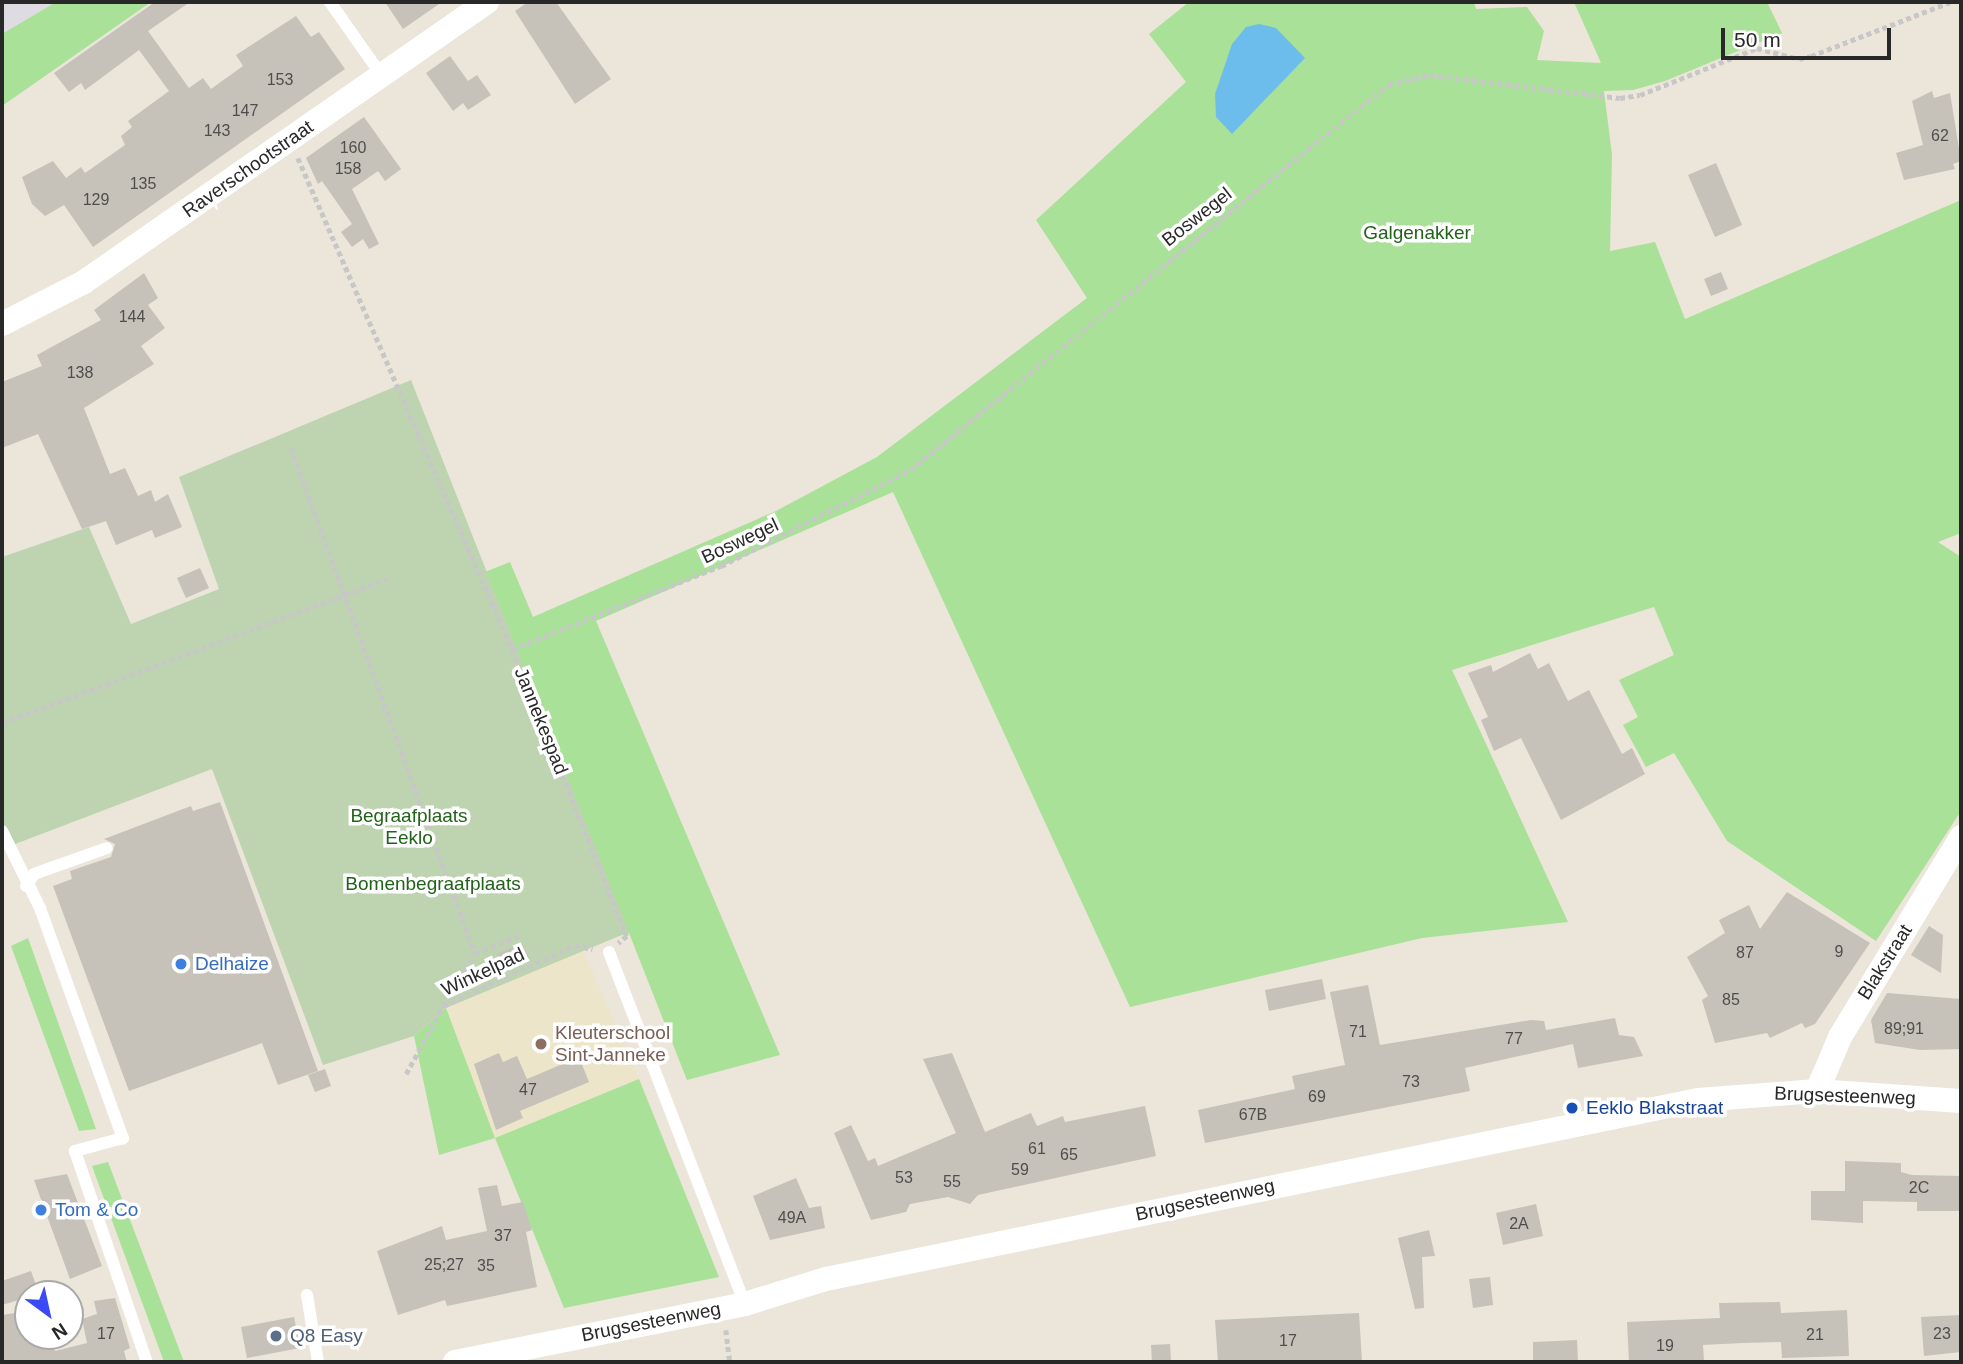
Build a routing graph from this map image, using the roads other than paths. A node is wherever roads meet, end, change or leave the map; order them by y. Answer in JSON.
{"nodes":[{"id":1,"x":330,"y":2,"type":"edge"},
{"id":2,"x":487,"y":2,"type":"edge"},
{"id":3,"x":382,"y":76,"type":"junction"},
{"id":4,"x":2,"y":324,"type":"edge"},
{"id":5,"x":2,"y":831,"type":"edge"},
{"id":6,"x":1961,"y":837,"type":"edge"},
{"id":7,"x":107,"y":848,"type":"dead end"},
{"id":8,"x":26,"y":886,"type":"junction"},
{"id":9,"x":609,"y":952,"type":"road end"},
{"id":10,"x":1817,"y":1091,"type":"junction"},
{"id":11,"x":1961,"y":1101,"type":"edge"},
{"id":12,"x":307,"y":1295,"type":"dead end"},
{"id":13,"x":734,"y":1306,"type":"junction"},
{"id":14,"x":147,"y":1362,"type":"edge"},
{"id":15,"x":318,"y":1362,"type":"edge"},
{"id":16,"x":455,"y":1362,"type":"edge"}],
"edges":[{"from":1,"to":3,"type":"lane"},
{"from":2,"to":3,"type":"street","name":"Raverschootstraat"},
{"from":3,"to":4,"type":"street","name":"Raverschootstraat"},
{"from":5,"to":8,"type":"lane"},
{"from":6,"to":10,"type":"street","name":"Blakstraat"},
{"from":7,"to":8,"type":"lane"},
{"from":8,"to":14,"type":"lane"},
{"from":9,"to":13,"type":"lane"},
{"from":10,"to":11,"type":"street","name":"Brugsesteenweg"},
{"from":10,"to":13,"type":"street","name":"Brugsesteenweg"},
{"from":12,"to":15,"type":"lane"},
{"from":13,"to":16,"type":"street","name":"Brugsesteenweg"}]}
